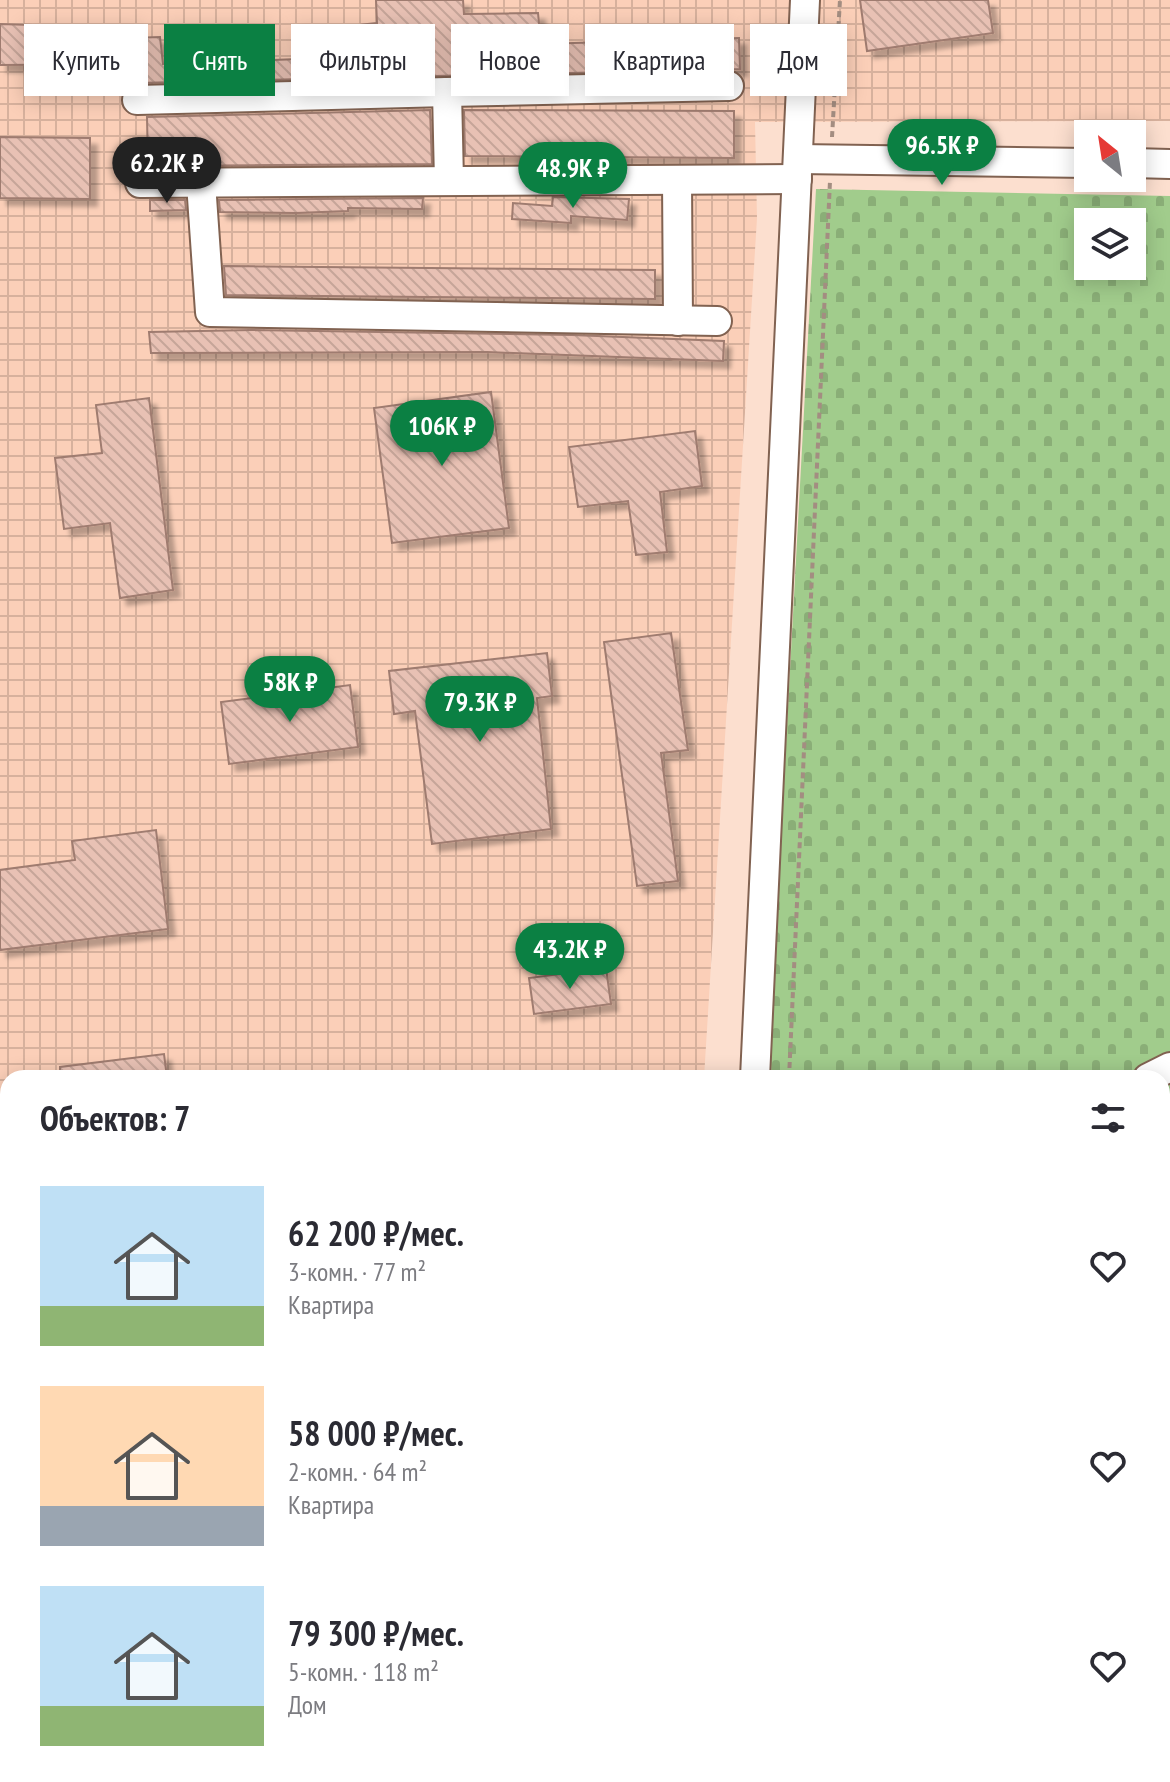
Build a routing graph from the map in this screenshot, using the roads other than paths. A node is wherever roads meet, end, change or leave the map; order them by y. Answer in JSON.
{"nodes":[{"id":1,"x":805,"y":0,"type":"edge"},
{"id":2,"x":585,"y":89,"type":"edge"},
{"id":3,"x":447,"y":92,"type":"junction"},
{"id":4,"x":137,"y":100,"type":"dead end"},
{"id":5,"x":1074,"y":163,"type":"edge"},
{"id":6,"x":1146,"y":163,"type":"edge"},
{"id":7,"x":1170,"y":164,"type":"edge"},
{"id":8,"x":797,"y":169,"type":"junction"},
{"id":9,"x":677,"y":180,"type":"junction"},
{"id":10,"x":449,"y":181,"type":"junction"},
{"id":11,"x":140,"y":183,"type":"dead end"},
{"id":12,"x":201,"y":183,"type":"junction"},
{"id":13,"x":678,"y":321,"type":"junction"},
{"id":14,"x":717,"y":321,"type":"dead end"},
{"id":15,"x":755,"y":1070,"type":"edge"}],
"edges":[{"from":1,"to":8,"type":"street"},
{"from":2,"to":3,"type":"street"},
{"from":3,"to":4,"type":"street"},
{"from":3,"to":10,"type":"street"},
{"from":5,"to":8,"type":"street"},
{"from":6,"to":7,"type":"street"},
{"from":8,"to":9,"type":"street"},
{"from":8,"to":15,"type":"street"},
{"from":9,"to":10,"type":"street"},
{"from":9,"to":13,"type":"street"},
{"from":10,"to":12,"type":"street"},
{"from":11,"to":12,"type":"street"},
{"from":12,"to":13,"type":"street"},
{"from":13,"to":14,"type":"street"}]}
